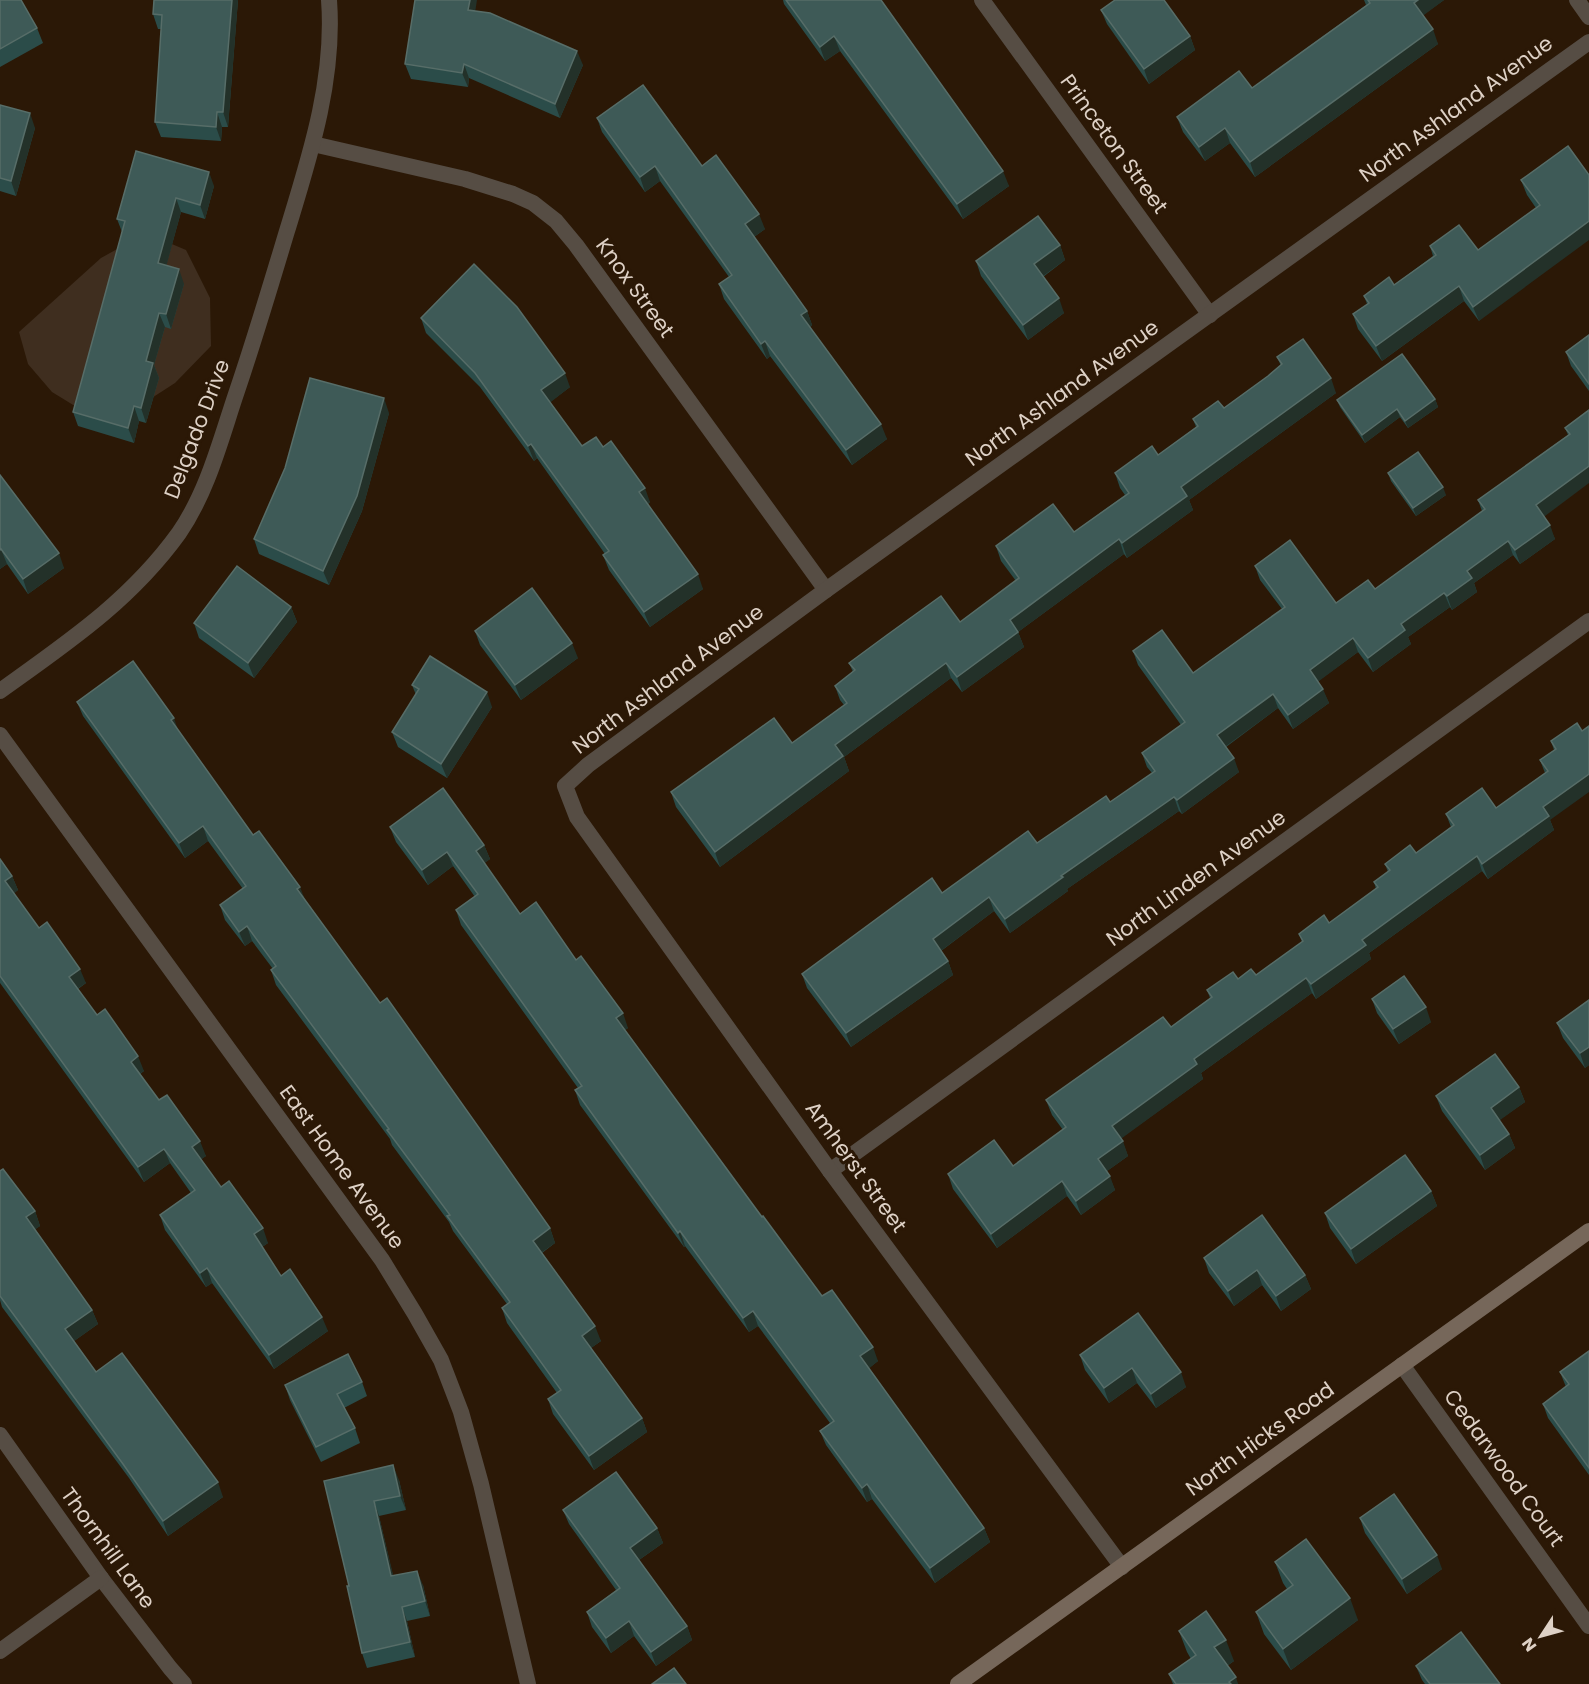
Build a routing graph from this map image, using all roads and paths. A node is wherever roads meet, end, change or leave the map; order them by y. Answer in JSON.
{"nodes":[{"id":1,"x":329,"y":0,"type":"edge"},
{"id":2,"x":982,"y":0,"type":"edge"},
{"id":3,"x":1577,"y":0,"type":"edge"},
{"id":4,"x":1589,"y":17,"type":"edge"},
{"id":5,"x":1589,"y":42,"type":"edge"},
{"id":6,"x":313,"y":144,"type":"junction"},
{"id":7,"x":1210,"y":315,"type":"junction"},
{"id":8,"x":826,"y":590,"type":"junction"},
{"id":9,"x":1589,"y":621,"type":"edge"},
{"id":10,"x":0,"y":691,"type":"edge"},
{"id":11,"x":0,"y":735,"type":"edge"},
{"id":12,"x":565,"y":786,"type":"joint"},
{"id":13,"x":830,"y":1171,"type":"junction"},
{"id":14,"x":1589,"y":1232,"type":"edge"},
{"id":15,"x":1402,"y":1365,"type":"junction"},
{"id":16,"x":0,"y":1435,"type":"edge"},
{"id":17,"x":1122,"y":1567,"type":"junction"},
{"id":18,"x":101,"y":1578,"type":"junction"},
{"id":19,"x":1589,"y":1626,"type":"edge"},
{"id":20,"x":0,"y":1651,"type":"edge"},
{"id":21,"x":184,"y":1684,"type":"edge"},
{"id":22,"x":528,"y":1684,"type":"edge"},
{"id":23,"x":958,"y":1684,"type":"edge"}],
"edges":[{"from":1,"to":6,"type":"street","name":"Delgado Drive"},
{"from":2,"to":7,"type":"street","name":"Princeton Street"},
{"from":3,"to":4,"type":"street"},
{"from":5,"to":7,"type":"street","name":"North Ashland Avenue"},
{"from":6,"to":8,"type":"street","name":"Knox Street"},
{"from":6,"to":10,"type":"street","name":"Delgado Drive"},
{"from":7,"to":8,"type":"street","name":"North Ashland Avenue"},
{"from":8,"to":12,"type":"street","name":"North Ashland Avenue"},
{"from":9,"to":13,"type":"street","name":"North Linden Avenue"},
{"from":11,"to":22,"type":"street","name":"East Home Avenue"},
{"from":12,"to":13,"type":"street","name":"Amherst Street"},
{"from":13,"to":17,"type":"street","name":"Amherst Street"},
{"from":14,"to":15,"type":"main road","name":"North Hicks Road"},
{"from":15,"to":17,"type":"main road","name":"North Hicks Road"},
{"from":15,"to":19,"type":"street","name":"Cedarwood Court"},
{"from":16,"to":18,"type":"street","name":"Thornhill Lane"},
{"from":17,"to":23,"type":"main road","name":"North Hicks Road"},
{"from":18,"to":20,"type":"street"},
{"from":18,"to":21,"type":"street","name":"Thornhill Lane"}]}
